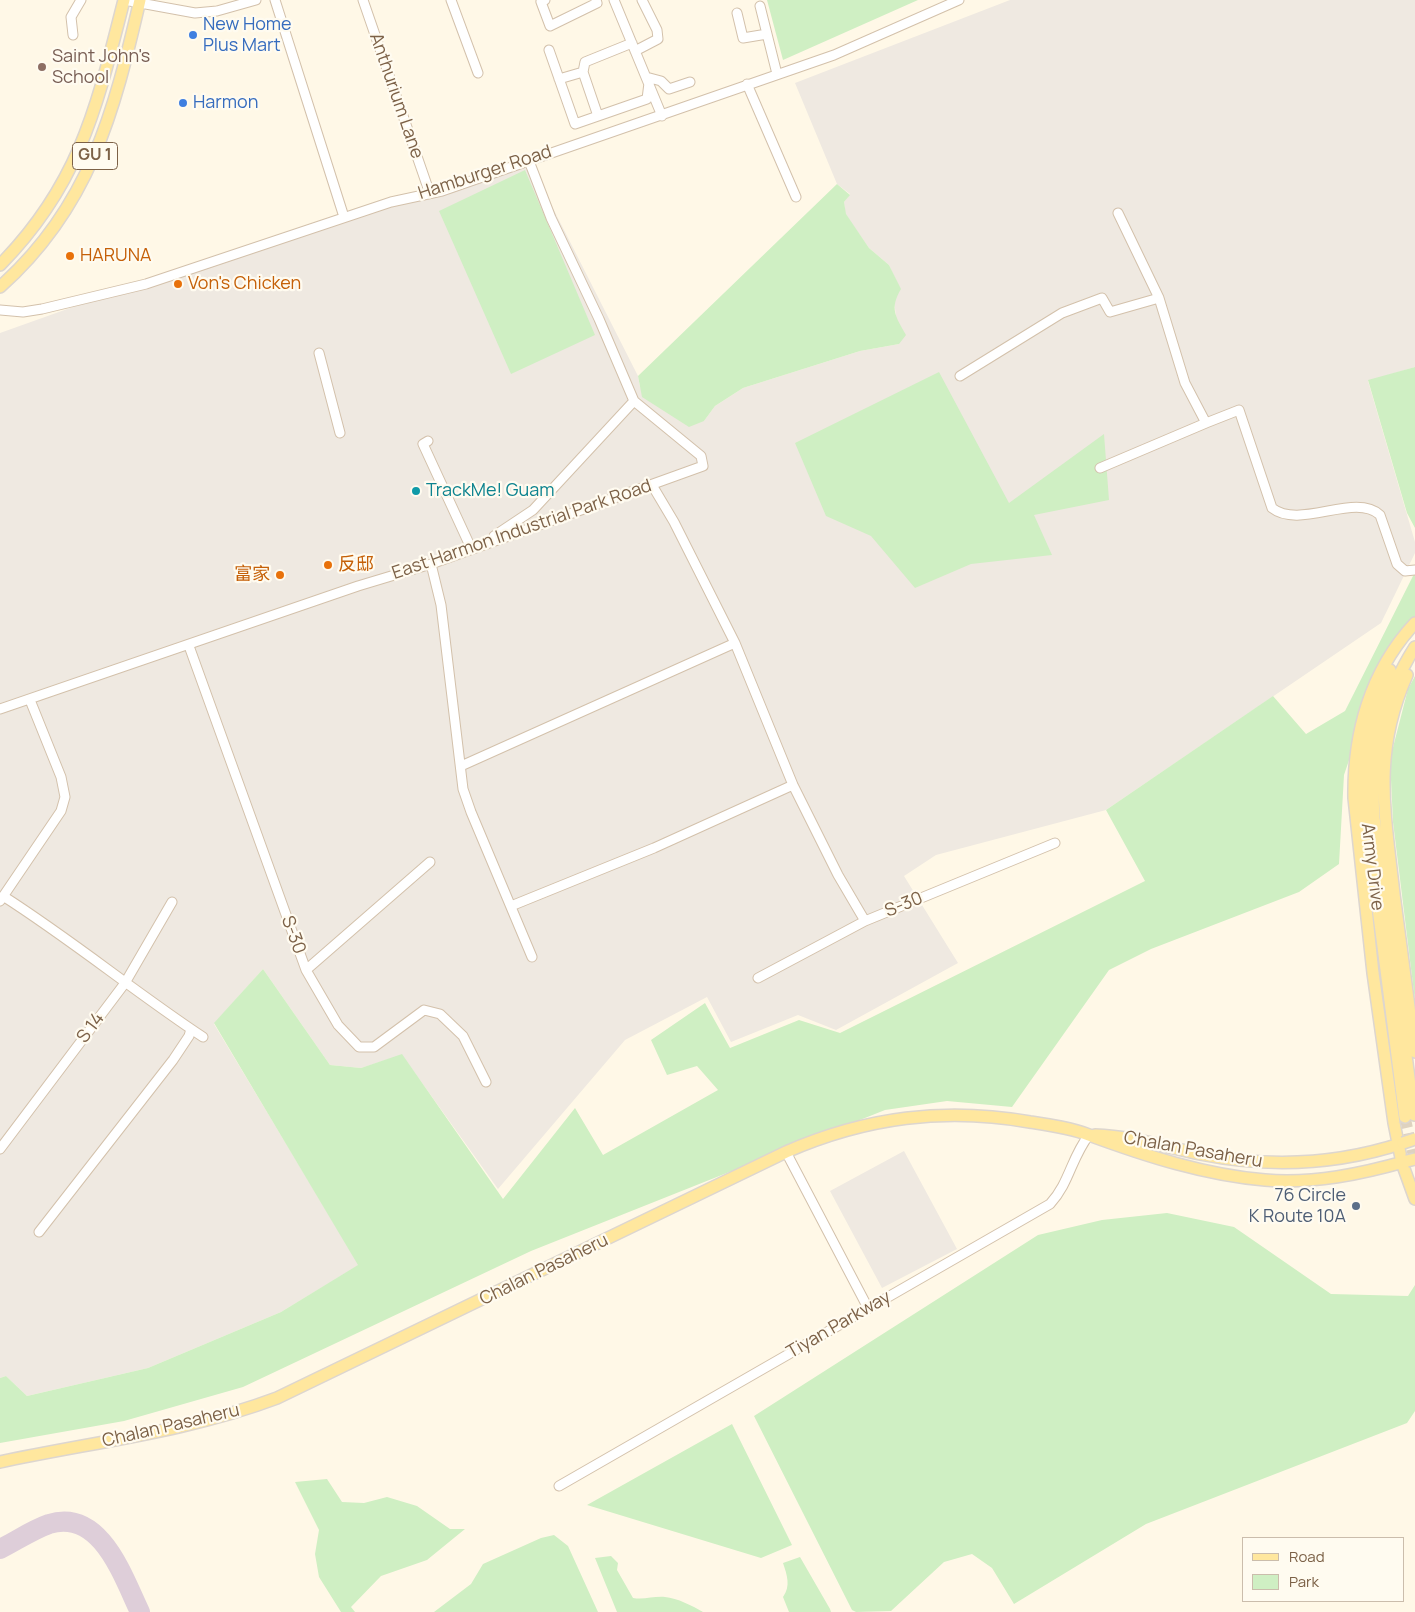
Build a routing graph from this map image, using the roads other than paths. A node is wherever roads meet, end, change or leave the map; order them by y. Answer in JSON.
{"nodes":[{"id":1,"x":81,"y":0,"type":"edge"},
{"id":2,"x":124,"y":0,"type":"edge"},
{"id":3,"x":256,"y":0,"type":"edge"},
{"id":4,"x":275,"y":0,"type":"edge"},
{"id":5,"x":363,"y":0,"type":"edge"},
{"id":6,"x":450,"y":0,"type":"edge"},
{"id":7,"x":545,"y":0,"type":"edge"},
{"id":8,"x":596,"y":0,"type":"edge"},
{"id":9,"x":614,"y":0,"type":"edge"},
{"id":10,"x":642,"y":0,"type":"edge"},
{"id":11,"x":959,"y":0,"type":"edge"},
{"id":12,"x":140,"y":2,"type":"edge"},
{"id":13,"x":760,"y":6,"type":"dead end"},
{"id":14,"x":737,"y":12,"type":"dead end"},
{"id":15,"x":767,"y":34,"type":"junction"},
{"id":16,"x":73,"y":35,"type":"dead end"},
{"id":17,"x":634,"y":47,"type":"junction"},
{"id":18,"x":549,"y":50,"type":"dead end"},
{"id":19,"x":583,"y":72,"type":"junction"},
{"id":20,"x":478,"y":73,"type":"dead end"},
{"id":21,"x":777,"y":74,"type":"junction"},
{"id":22,"x":559,"y":80,"type":"junction"},
{"id":23,"x":648,"y":80,"type":"junction"},
{"id":24,"x":690,"y":82,"type":"dead end"},
{"id":25,"x":747,"y":84,"type":"junction"},
{"id":26,"x":598,"y":116,"type":"junction"},
{"id":27,"x":662,"y":116,"type":"junction"},
{"id":28,"x":529,"y":161,"type":"junction"},
{"id":29,"x":430,"y":192,"type":"junction"},
{"id":30,"x":796,"y":197,"type":"dead end"},
{"id":31,"x":1118,"y":213,"type":"dead end"},
{"id":32,"x":344,"y":217,"type":"junction"},
{"id":33,"x":0,"y":265,"type":"edge"},
{"id":34,"x":0,"y":287,"type":"edge"},
{"id":35,"x":1159,"y":298,"type":"junction"},
{"id":36,"x":0,"y":310,"type":"edge"},
{"id":37,"x":319,"y":353,"type":"dead end"},
{"id":38,"x":960,"y":376,"type":"dead end"},
{"id":39,"x":634,"y":401,"type":"junction"},
{"id":40,"x":1206,"y":423,"type":"junction"},
{"id":41,"x":340,"y":433,"type":"dead end"},
{"id":42,"x":428,"y":441,"type":"dead end"},
{"id":43,"x":1100,"y":468,"type":"dead end"},
{"id":44,"x":652,"y":485,"type":"junction"},
{"id":45,"x":471,"y":548,"type":"junction"},
{"id":46,"x":431,"y":564,"type":"junction"},
{"id":47,"x":1415,"y":570,"type":"edge"},
{"id":48,"x":1415,"y":624,"type":"edge"},
{"id":49,"x":735,"y":643,"type":"junction"},
{"id":50,"x":189,"y":646,"type":"junction"},
{"id":51,"x":1415,"y":647,"type":"edge"},
{"id":52,"x":1415,"y":656,"type":"edge"},
{"id":53,"x":30,"y":700,"type":"junction"},
{"id":54,"x":0,"y":710,"type":"edge"},
{"id":55,"x":460,"y":766,"type":"junction"},
{"id":56,"x":793,"y":785,"type":"junction"},
{"id":57,"x":1055,"y":844,"type":"dead end"},
{"id":58,"x":430,"y":862,"type":"dead end"},
{"id":59,"x":2,"y":898,"type":"edge"},
{"id":60,"x":172,"y":902,"type":"dead end"},
{"id":61,"x":511,"y":906,"type":"junction"},
{"id":62,"x":865,"y":921,"type":"junction"},
{"id":63,"x":532,"y":957,"type":"dead end"},
{"id":64,"x":306,"y":970,"type":"junction"},
{"id":65,"x":758,"y":978,"type":"dead end"},
{"id":66,"x":125,"y":983,"type":"junction"},
{"id":67,"x":191,"y":1029,"type":"junction"},
{"id":68,"x":203,"y":1037,"type":"dead end"},
{"id":69,"x":1415,"y":1052,"type":"edge"},
{"id":70,"x":486,"y":1082,"type":"dead end"},
{"id":71,"x":1088,"y":1135,"type":"junction"},
{"id":72,"x":1415,"y":1139,"type":"edge"},
{"id":73,"x":1401,"y":1144,"type":"junction"},
{"id":74,"x":0,"y":1149,"type":"edge"},
{"id":75,"x":786,"y":1152,"type":"junction"},
{"id":76,"x":1408,"y":1161,"type":"edge"},
{"id":77,"x":1415,"y":1199,"type":"edge"},
{"id":78,"x":39,"y":1232,"type":"dead end"},
{"id":79,"x":868,"y":1308,"type":"junction"},
{"id":80,"x":0,"y":1462,"type":"edge"},
{"id":81,"x":559,"y":1486,"type":"dead end"}],
"edges":[{"from":1,"to":16,"type":"street"},
{"from":2,"to":12,"type":"street"},
{"from":2,"to":33,"type":"main road","number":"GU 1"},
{"from":3,"to":12,"type":"street"},
{"from":4,"to":32,"type":"street"},
{"from":5,"to":29,"type":"street","name":"Anthurium Lane"},
{"from":6,"to":20,"type":"street"},
{"from":7,"to":8,"type":"street"},
{"from":9,"to":17,"type":"street"},
{"from":10,"to":17,"type":"street"},
{"from":11,"to":21,"type":"street","name":"Hamburger Road"},
{"from":12,"to":34,"type":"main road","number":"GU 1"},
{"from":13,"to":15,"type":"street"},
{"from":14,"to":15,"type":"street"},
{"from":15,"to":21,"type":"street"},
{"from":17,"to":19,"type":"street"},
{"from":17,"to":23,"type":"street"},
{"from":18,"to":22,"type":"street"},
{"from":19,"to":22,"type":"street"},
{"from":19,"to":26,"type":"street"},
{"from":21,"to":25,"type":"street","name":"Hamburger Road"},
{"from":22,"to":26,"type":"street"},
{"from":23,"to":24,"type":"street"},
{"from":23,"to":26,"type":"street"},
{"from":23,"to":27,"type":"street"},
{"from":25,"to":27,"type":"street","name":"Hamburger Road"},
{"from":25,"to":30,"type":"street"},
{"from":27,"to":28,"type":"street","name":"Hamburger Road"},
{"from":28,"to":29,"type":"street","name":"Hamburger Road"},
{"from":28,"to":39,"type":"street","name":"East Harmon Industrial Park Road"},
{"from":29,"to":32,"type":"street","name":"Hamburger Road"},
{"from":31,"to":35,"type":"street"},
{"from":32,"to":36,"type":"street","name":"Hamburger Road"},
{"from":35,"to":38,"type":"street"},
{"from":35,"to":40,"type":"street"},
{"from":37,"to":41,"type":"street"},
{"from":39,"to":44,"type":"street","name":"East Harmon Industrial Park Road"},
{"from":39,"to":45,"type":"street"},
{"from":40,"to":43,"type":"street"},
{"from":40,"to":47,"type":"street"},
{"from":42,"to":45,"type":"street"},
{"from":44,"to":45,"type":"street","name":"East Harmon Industrial Park Road"},
{"from":44,"to":49,"type":"street"},
{"from":45,"to":46,"type":"street","name":"East Harmon Industrial Park Road"},
{"from":46,"to":50,"type":"street","name":"East Harmon Industrial Park Road"},
{"from":46,"to":55,"type":"street"},
{"from":48,"to":51,"type":"main road","name":"Army Drive"},
{"from":48,"to":73,"type":"main road"},
{"from":49,"to":55,"type":"street"},
{"from":49,"to":56,"type":"street"},
{"from":50,"to":53,"type":"street","name":"East Harmon Industrial Park Road"},
{"from":50,"to":64,"type":"street","name":"S-30"},
{"from":52,"to":69,"type":"main road"},
{"from":53,"to":54,"type":"street","name":"East Harmon Industrial Park Road"},
{"from":53,"to":59,"type":"street"},
{"from":55,"to":61,"type":"street"},
{"from":56,"to":61,"type":"street"},
{"from":56,"to":62,"type":"street"},
{"from":57,"to":62,"type":"street","name":"S-30"},
{"from":58,"to":64,"type":"street"},
{"from":59,"to":66,"type":"street"},
{"from":60,"to":66,"type":"street","name":"S 14"},
{"from":61,"to":63,"type":"street"},
{"from":62,"to":65,"type":"street","name":"S-30"},
{"from":64,"to":70,"type":"street","name":"S-30"},
{"from":66,"to":67,"type":"street"},
{"from":66,"to":74,"type":"street","name":"S 14"},
{"from":67,"to":68,"type":"street"},
{"from":67,"to":78,"type":"street"},
{"from":71,"to":73,"type":"main road","name":"Chalan Pasaheru"},
{"from":71,"to":75,"type":"main road","name":"Chalan Pasaheru"},
{"from":71,"to":76,"type":"main road","name":"Chalan Pasaheru"},
{"from":71,"to":79,"type":"street","name":"Tiyan Parkway"},
{"from":72,"to":73,"type":"main road","name":"Chalan Pasaheru","bridge":true},
{"from":73,"to":76,"type":"main road"},
{"from":75,"to":79,"type":"street"},
{"from":75,"to":80,"type":"main road","name":"Chalan Pasaheru"},
{"from":76,"to":77,"type":"main road"},
{"from":79,"to":81,"type":"street","name":"Tiyan Parkway"}]}
